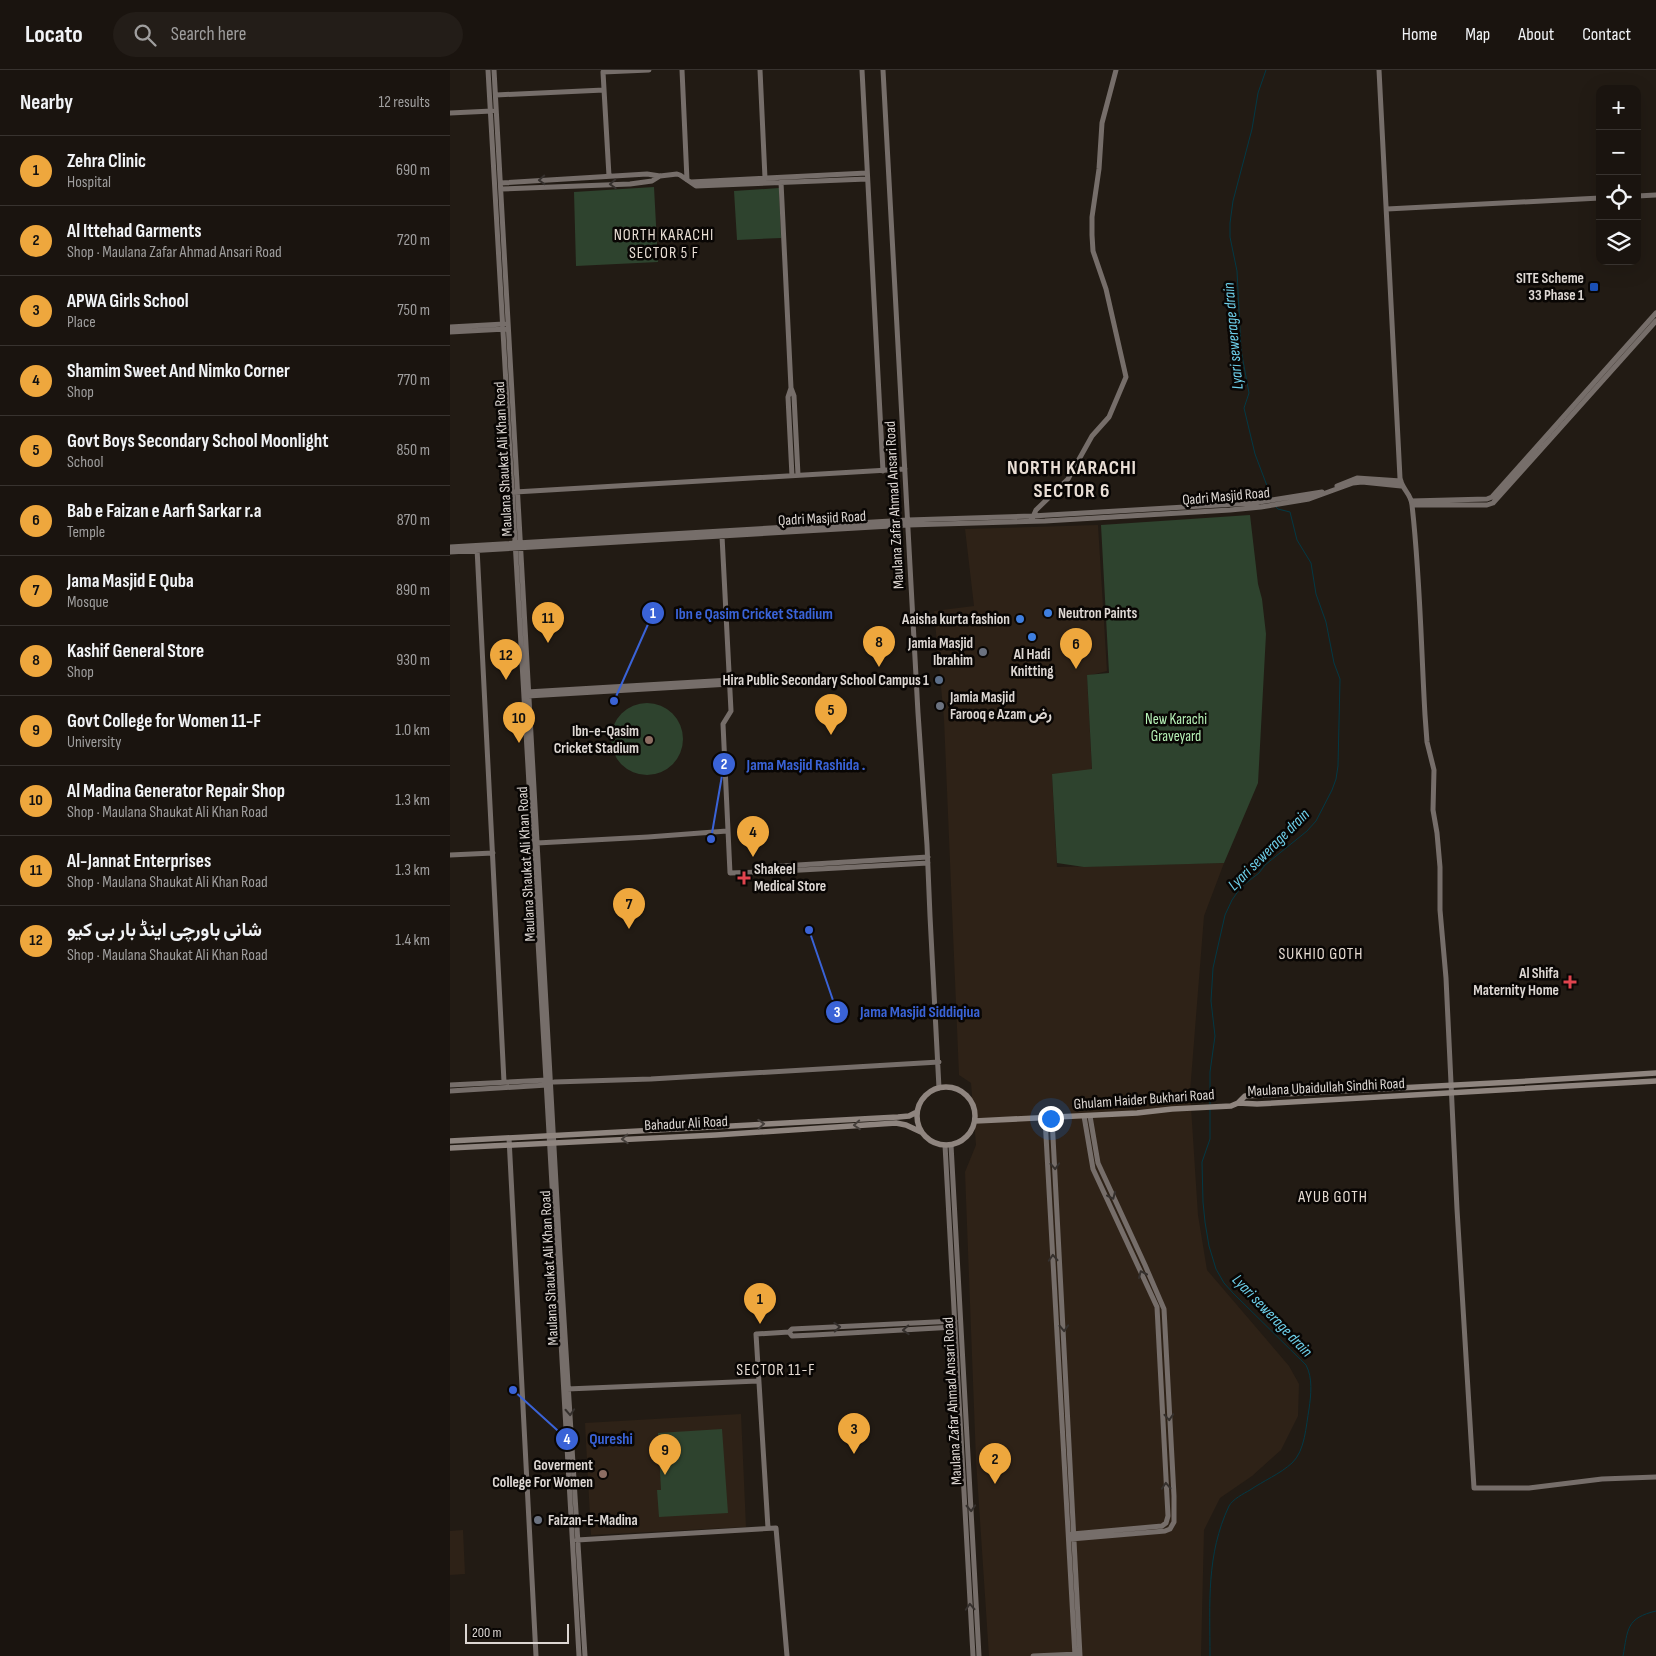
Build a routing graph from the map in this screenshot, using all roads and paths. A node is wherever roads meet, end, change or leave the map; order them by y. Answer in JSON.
{"nodes":[{"id":1,"x":488,"y":70,"type":"edge"},
{"id":2,"x":494,"y":70,"type":"edge"},
{"id":3,"x":649,"y":70,"type":"edge"},
{"id":4,"x":682,"y":70,"type":"edge"},
{"id":5,"x":760,"y":70,"type":"edge"},
{"id":6,"x":862,"y":70,"type":"edge"},
{"id":7,"x":883,"y":70,"type":"edge"},
{"id":8,"x":1116,"y":70,"type":"edge"},
{"id":9,"x":1380,"y":70,"type":"edge"},
{"id":10,"x":604,"y":90,"type":"junction"},
{"id":11,"x":496,"y":95,"type":"junction"},
{"id":12,"x":493,"y":110,"type":"junction"},
{"id":13,"x":450,"y":113,"type":"edge"},
{"id":14,"x":609,"y":176,"type":"junction"},
{"id":15,"x":660,"y":176,"type":"junction"},
{"id":16,"x":867,"y":176,"type":"junction"},
{"id":17,"x":576,"y":178,"type":"junction"},
{"id":18,"x":765,"y":178,"type":"junction"},
{"id":19,"x":689,"y":181,"type":"junction"},
{"id":20,"x":781,"y":182,"type":"junction"},
{"id":21,"x":501,"y":186,"type":"junction"},
{"id":22,"x":576,"y":186,"type":"junction"},
{"id":23,"x":1656,"y":195,"type":"edge"},
{"id":24,"x":1641,"y":196,"type":"edge"},
{"id":25,"x":1596,"y":198,"type":"edge"},
{"id":26,"x":1387,"y":209,"type":"junction"},
{"id":27,"x":1656,"y":313,"type":"edge"},
{"id":28,"x":1656,"y":321,"type":"edge"},
{"id":29,"x":450,"y":327,"type":"edge"},
{"id":30,"x":506,"y":327,"type":"junction"},
{"id":31,"x":450,"y":332,"type":"edge"},
{"id":32,"x":905,"y":470,"type":"junction"},
{"id":33,"x":882,"y":471,"type":"junction"},
{"id":34,"x":795,"y":476,"type":"junction"},
{"id":35,"x":1401,"y":483,"type":"junction"},
{"id":36,"x":515,"y":492,"type":"junction"},
{"id":37,"x":1412,"y":503,"type":"junction"},
{"id":38,"x":1032,"y":519,"type":"junction"},
{"id":39,"x":908,"y":523,"type":"junction"},
{"id":40,"x":722,"y":536,"type":"junction"},
{"id":41,"x":518,"y":546,"type":"junction"},
{"id":42,"x":450,"y":547,"type":"edge"},
{"id":43,"x":477,"y":548,"type":"junction"},
{"id":44,"x":450,"y":552,"type":"edge"},
{"id":45,"x":730,"y":682,"type":"junction"},
{"id":46,"x":527,"y":694,"type":"junction"},
{"id":47,"x":728,"y":830,"type":"junction"},
{"id":48,"x":538,"y":843,"type":"junction"},
{"id":49,"x":494,"y":853,"type":"junction"},
{"id":50,"x":450,"y":855,"type":"edge"},
{"id":51,"x":928,"y":860,"type":"junction"},
{"id":52,"x":939,"y":1062,"type":"junction"},
{"id":53,"x":1656,"y":1073,"type":"edge"},
{"id":54,"x":1656,"y":1081,"type":"edge"},
{"id":55,"x":504,"y":1082,"type":"junction"},
{"id":56,"x":549,"y":1082,"type":"junction"},
{"id":57,"x":450,"y":1085,"type":"edge"},
{"id":58,"x":940,"y":1088,"type":"junction"},
{"id":59,"x":1451,"y":1089,"type":"junction"},
{"id":60,"x":450,"y":1091,"type":"edge"},
{"id":61,"x":1225,"y":1107,"type":"joint"},
{"id":62,"x":917,"y":1112,"type":"junction"},
{"id":63,"x":1087,"y":1116,"type":"junction"},
{"id":64,"x":1045,"y":1118,"type":"junction"},
{"id":65,"x":1052,"y":1118,"type":"junction"},
{"id":66,"x":975,"y":1121,"type":"junction"},
{"id":67,"x":921,"y":1132,"type":"junction"},
{"id":68,"x":551,"y":1140,"type":"junction"},
{"id":69,"x":450,"y":1141,"type":"edge"},
{"id":70,"x":509,"y":1142,"type":"junction"},
{"id":71,"x":948,"y":1145,"type":"junction"},
{"id":72,"x":450,"y":1148,"type":"edge"},
{"id":73,"x":954,"y":1320,"type":"junction"},
{"id":74,"x":955,"y":1327,"type":"junction"},
{"id":75,"x":789,"y":1332,"type":"junction"},
{"id":76,"x":1062,"y":1366,"type":"junction"},
{"id":77,"x":758,"y":1380,"type":"junction"},
{"id":78,"x":562,"y":1389,"type":"junction"},
{"id":79,"x":569,"y":1389,"type":"junction"},
{"id":80,"x":1656,"y":1477,"type":"edge"},
{"id":81,"x":768,"y":1528,"type":"junction"},
{"id":82,"x":1072,"y":1537,"type":"junction"},
{"id":83,"x":577,"y":1540,"type":"junction"},
{"id":84,"x":1078,"y":1655,"type":"edge"},
{"id":85,"x":536,"y":1656,"type":"edge"},
{"id":86,"x":579,"y":1656,"type":"edge"},
{"id":87,"x":585,"y":1656,"type":"edge"},
{"id":88,"x":787,"y":1656,"type":"edge"},
{"id":89,"x":972,"y":1656,"type":"edge"},
{"id":90,"x":979,"y":1656,"type":"edge"},
{"id":91,"x":1033,"y":1656,"type":"edge"}],
"edges":[{"from":1,"to":12,"type":"street","name":"Maulana Shaukat Ali Khan Road"},
{"from":2,"to":11,"type":"street","name":"Maulana Shaukat Ali Khan Road"},
{"from":3,"to":10,"type":"street"},
{"from":4,"to":19,"type":"street"},
{"from":5,"to":18,"type":"street"},
{"from":6,"to":16,"type":"street"},
{"from":7,"to":32,"type":"street","name":"Maulana Zafar Ahmad Ansari Road"},
{"from":8,"to":38,"type":"street"},
{"from":9,"to":26,"type":"street"},
{"from":10,"to":11,"type":"street"},
{"from":10,"to":14,"type":"street"},
{"from":11,"to":12,"type":"street","name":"Maulana Shaukat Ali Khan Road"},
{"from":12,"to":13,"type":"street"},
{"from":12,"to":21,"type":"street","name":"Maulana Shaukat Ali Khan Road"},
{"from":12,"to":30,"type":"street","name":"Maulana Shaukat Ali Khan Road"},
{"from":14,"to":15,"type":"street"},
{"from":14,"to":17,"type":"street"},
{"from":15,"to":19,"type":"street"},
{"from":15,"to":22,"type":"street","one_way":true},
{"from":16,"to":18,"type":"street"},
{"from":16,"to":20,"type":"street"},
{"from":16,"to":33,"type":"street"},
{"from":17,"to":21,"type":"street","one_way":true},
{"from":17,"to":22,"type":"street"},
{"from":18,"to":19,"type":"street"},
{"from":19,"to":20,"type":"street"},
{"from":20,"to":34,"type":"street"},
{"from":21,"to":22,"type":"street"},
{"from":21,"to":30,"type":"street","name":"Maulana Shaukat Ali Khan Road"},
{"from":23,"to":24,"type":"street"},
{"from":25,"to":26,"type":"street"},
{"from":26,"to":35,"type":"street"},
{"from":27,"to":37,"type":"street"},
{"from":28,"to":37,"type":"street"},
{"from":29,"to":30,"type":"street"},
{"from":30,"to":31,"type":"street"},
{"from":30,"to":36,"type":"street","name":"Maulana Shaukat Ali Khan Road"},
{"from":32,"to":33,"type":"street"},
{"from":32,"to":39,"type":"street","name":"Maulana Zafar Ahmad Ansari Road"},
{"from":33,"to":34,"type":"street"},
{"from":34,"to":36,"type":"street"},
{"from":35,"to":37,"type":"street"},
{"from":35,"to":38,"type":"street","name":"Qadri Masjid Road"},
{"from":36,"to":41,"type":"street","name":"Maulana Shaukat Ali Khan Road"},
{"from":37,"to":59,"type":"street"},
{"from":38,"to":39,"type":"street","name":"Qadri Masjid Road"},
{"from":39,"to":40,"type":"street","name":"Qadri Masjid Road"},
{"from":39,"to":41,"type":"street","name":"Qadri Masjid Road"},
{"from":39,"to":51,"type":"street","name":"Maulana Zafar Ahmad Ansari Road"},
{"from":40,"to":41,"type":"street","name":"Qadri Masjid Road"},
{"from":40,"to":45,"type":"street"},
{"from":41,"to":43,"type":"street","name":"Qadri Masjid Road"},
{"from":41,"to":46,"type":"street","name":"Maulana Shaukat Ali Khan Road"},
{"from":42,"to":43,"type":"street","name":"Qadri Masjid Road"},
{"from":43,"to":44,"type":"street","name":"Qadri Masjid Road"},
{"from":43,"to":49,"type":"street"},
{"from":45,"to":46,"type":"street"},
{"from":45,"to":47,"type":"street"},
{"from":46,"to":48,"type":"street","name":"Maulana Shaukat Ali Khan Road"},
{"from":46,"to":56,"type":"street","name":"Maulana Shaukat Ali Khan Road"},
{"from":47,"to":48,"type":"street"},
{"from":47,"to":51,"type":"street"},
{"from":48,"to":56,"type":"street","name":"Maulana Shaukat Ali Khan Road"},
{"from":49,"to":50,"type":"street"},
{"from":49,"to":55,"type":"street"},
{"from":51,"to":52,"type":"street","name":"Maulana Zafar Ahmad Ansari Road"},
{"from":52,"to":56,"type":"street"},
{"from":52,"to":58,"type":"street","name":"Maulana Zafar Ahmad Ansari Road"},
{"from":53,"to":59,"type":"main road","name":"Maulana Ubaidullah Sindhi Road"},
{"from":54,"to":59,"type":"main road","name":"Maulana Ubaidullah Sindhi Road"},
{"from":55,"to":56,"type":"street"},
{"from":55,"to":57,"type":"street"},
{"from":56,"to":60,"type":"street"},
{"from":56,"to":68,"type":"street","name":"Maulana Shaukat Ali Khan Road"},
{"from":58,"to":62,"type":"main road"},
{"from":58,"to":66,"type":"main road"},
{"from":59,"to":61,"type":"main road","name":"Maulana Ubaidullah Sindhi Road"},
{"from":59,"to":80,"type":"street"},
{"from":61,"to":63,"type":"main road","name":"Ghulam Haider Bukhari Road"},
{"from":62,"to":67,"type":"main road"},
{"from":68,"to":62,"type":"main road","name":"Bahadur Ali Road","one_way":true},
{"from":63,"to":65,"type":"main road","name":"Ghulam Haider Bukhari Road"},
{"from":63,"to":82,"type":"street"},
{"from":64,"to":65,"type":"main road","name":"Ghulam Haider Bukhari Road"},
{"from":64,"to":66,"type":"main road","name":"Ghulam Haider Bukhari Road"},
{"from":76,"to":64,"type":"street","one_way":true},
{"from":65,"to":76,"type":"street","one_way":true},
{"from":66,"to":71,"type":"main road"},
{"from":67,"to":68,"type":"main road","name":"Bahadur Ali Road","one_way":true},
{"from":67,"to":71,"type":"main road"},
{"from":68,"to":70,"type":"main road","name":"Bahadur Ali Road"},
{"from":68,"to":78,"type":"street","name":"Maulana Shaukat Ali Khan Road"},
{"from":68,"to":79,"type":"street","name":"Maulana Shaukat Ali Khan Road"},
{"from":69,"to":70,"type":"main road","name":"Bahadur Ali Road"},
{"from":70,"to":72,"type":"main road","name":"Bahadur Ali Road"},
{"from":70,"to":85,"type":"street"},
{"from":71,"to":73,"type":"street","name":"Maulana Zafar Ahmad Ansari Road"},
{"from":71,"to":90,"type":"street","name":"Maulana Zafar Ahmad Ansari Road","one_way":true},
{"from":73,"to":74,"type":"street","name":"Maulana Zafar Ahmad Ansari Road"},
{"from":75,"to":73,"type":"street","one_way":true},
{"from":74,"to":75,"type":"street","one_way":true},
{"from":89,"to":74,"type":"street","name":"Maulana Zafar Ahmad Ansari Road","one_way":true},
{"from":75,"to":77,"type":"street"},
{"from":76,"to":82,"type":"street"},
{"from":77,"to":79,"type":"street"},
{"from":77,"to":81,"type":"street"},
{"from":78,"to":79,"type":"street"},
{"from":78,"to":86,"type":"street","name":"Maulana Shaukat Ali Khan Road"},
{"from":79,"to":83,"type":"street","name":"Maulana Shaukat Ali Khan Road","one_way":true},
{"from":81,"to":83,"type":"street"},
{"from":81,"to":88,"type":"street"},
{"from":82,"to":84,"type":"street"},
{"from":83,"to":87,"type":"street","name":"Maulana Shaukat Ali Khan Road"},
{"from":84,"to":91,"type":"street"}]}
